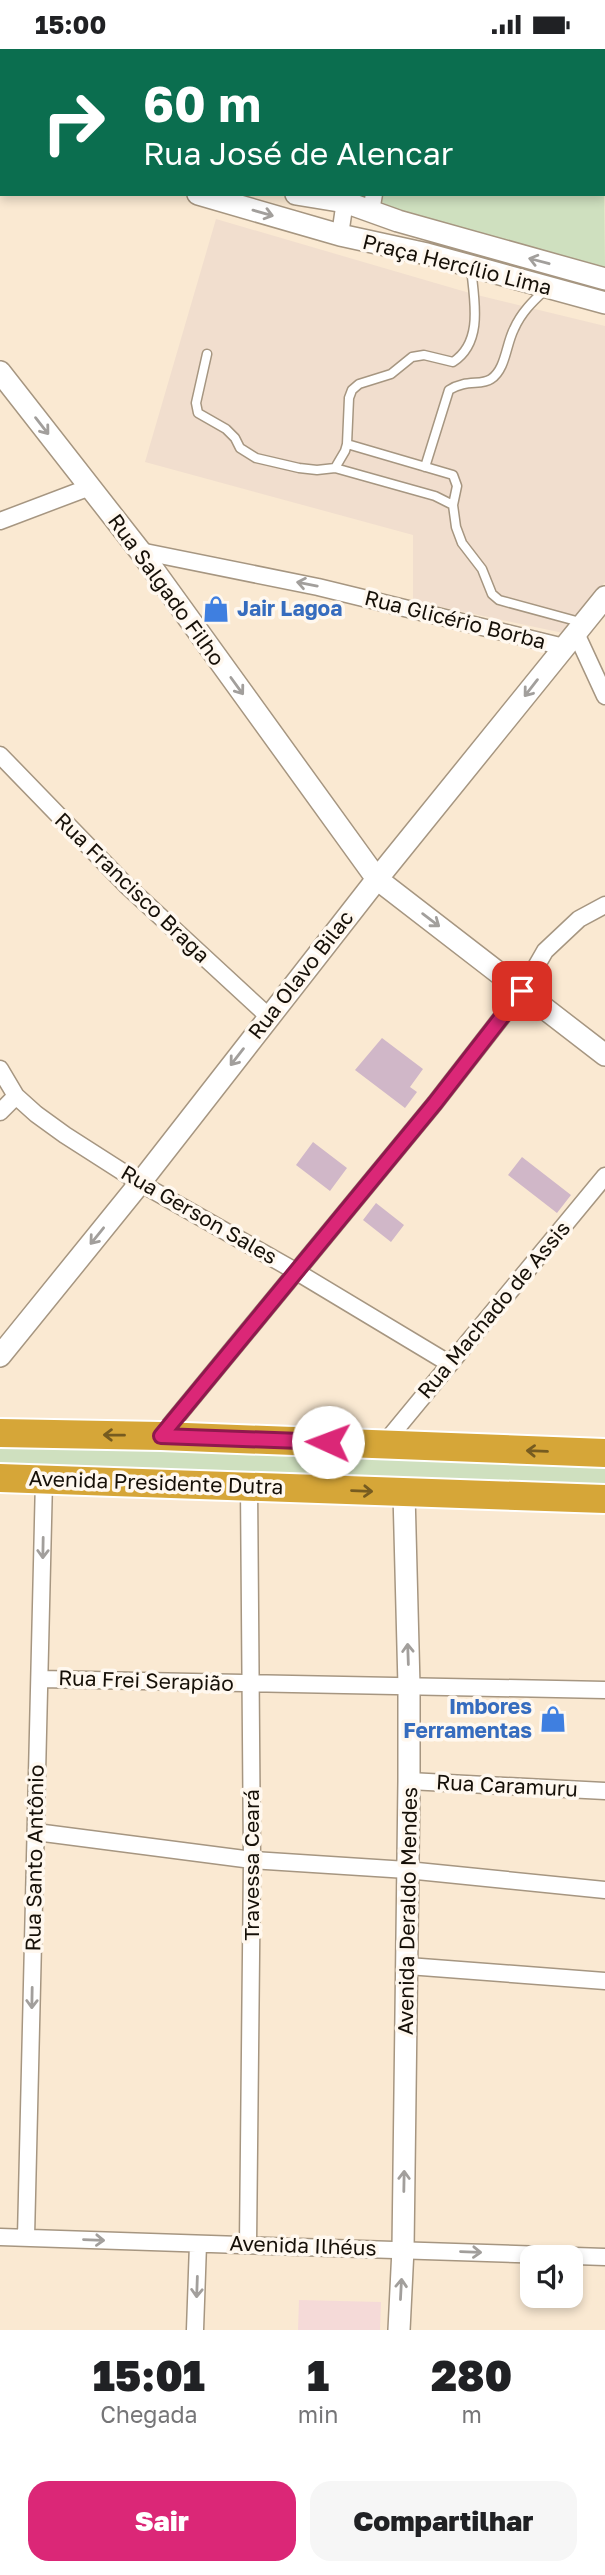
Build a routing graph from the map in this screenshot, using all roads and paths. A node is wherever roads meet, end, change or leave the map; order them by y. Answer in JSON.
{"nodes":[{"id":1,"x":205,"y":196,"type":"edge"},
{"id":2,"x":321,"y":196,"type":"edge"},
{"id":3,"x":346,"y":198,"type":"edge"},
{"id":4,"x":373,"y":202,"type":"edge"},
{"id":5,"x":341,"y":235,"type":"junction"},
{"id":6,"x":471,"y":267,"type":"junction"},
{"id":7,"x":605,"y":279,"type":"edge"},
{"id":8,"x":547,"y":288,"type":"junction"},
{"id":9,"x":605,"y":303,"type":"edge"},
{"id":10,"x":207,"y":354,"type":"dead end"},
{"id":11,"x":0,"y":372,"type":"edge"},
{"id":12,"x":347,"y":444,"type":"junction"},
{"id":13,"x":425,"y":467,"type":"junction"},
{"id":14,"x":335,"y":468,"type":"junction"},
{"id":15,"x":90,"y":487,"type":"junction"},
{"id":16,"x":453,"y":505,"type":"junction"},
{"id":17,"x":0,"y":521,"type":"edge"},
{"id":18,"x":140,"y":551,"type":"junction"},
{"id":19,"x":605,"y":597,"type":"edge"},
{"id":20,"x":574,"y":634,"type":"junction"},
{"id":21,"x":605,"y":696,"type":"edge"},
{"id":22,"x":0,"y":755,"type":"edge"},
{"id":23,"x":377,"y":879,"type":"junction"},
{"id":24,"x":605,"y":905,"type":"edge"},
{"id":25,"x":522,"y":991,"type":"junction"},
{"id":26,"x":268,"y":1016,"type":"junction"},
{"id":27,"x":605,"y":1055,"type":"edge"},
{"id":28,"x":0,"y":1069,"type":"edge"},
{"id":29,"x":16,"y":1095,"type":"junction"},
{"id":30,"x":0,"y":1112,"type":"edge"},
{"id":31,"x":605,"y":1176,"type":"edge"},
{"id":32,"x":140,"y":1183,"type":"junction"},
{"id":33,"x":297,"y":1272,"type":"junction"},
{"id":34,"x":0,"y":1356,"type":"edge"},
{"id":35,"x":450,"y":1364,"type":"junction"},
{"id":36,"x":0,"y":1433,"type":"edge"},
{"id":37,"x":161,"y":1436,"type":"junction"},
{"id":38,"x":383,"y":1445,"type":"junction"},
{"id":39,"x":605,"y":1453,"type":"edge"},
{"id":40,"x":0,"y":1478,"type":"edge"},
{"id":41,"x":44,"y":1479,"type":"junction"},
{"id":42,"x":249,"y":1486,"type":"junction"},
{"id":43,"x":404,"y":1493,"type":"junction"},
{"id":44,"x":605,"y":1500,"type":"edge"},
{"id":45,"x":40,"y":1679,"type":"junction"},
{"id":46,"x":252,"y":1684,"type":"junction"},
{"id":47,"x":409,"y":1686,"type":"junction"},
{"id":48,"x":605,"y":1691,"type":"edge"},
{"id":49,"x":409,"y":1781,"type":"junction"},
{"id":50,"x":605,"y":1791,"type":"edge"},
{"id":51,"x":36,"y":1832,"type":"junction"},
{"id":52,"x":252,"y":1860,"type":"junction"},
{"id":53,"x":407,"y":1870,"type":"junction"},
{"id":54,"x":605,"y":1890,"type":"edge"},
{"id":55,"x":408,"y":1966,"type":"junction"},
{"id":56,"x":605,"y":1981,"type":"edge"},
{"id":57,"x":0,"y":2237,"type":"edge"},
{"id":58,"x":26,"y":2237,"type":"junction"},
{"id":59,"x":198,"y":2244,"type":"junction"},
{"id":60,"x":248,"y":2244,"type":"junction"},
{"id":61,"x":403,"y":2249,"type":"junction"},
{"id":62,"x":605,"y":2257,"type":"edge"},
{"id":63,"x":195,"y":2330,"type":"edge"},
{"id":64,"x":399,"y":2330,"type":"edge"}],
"edges":[{"from":1,"to":5,"type":"street","one_way":true},
{"from":2,"to":3,"type":"street"},
{"from":3,"to":4,"type":"street","name":"Praça Hercílio Lima"},
{"from":3,"to":5,"type":"street","name":"Praça Hercílio Lima"},
{"from":7,"to":4,"type":"street","name":"Praça Hercílio Lima","one_way":true},
{"from":5,"to":6,"type":"street","name":"Praça Hercílio Lima"},
{"from":6,"to":8,"type":"street","name":"Praça Hercílio Lima"},
{"from":6,"to":12,"type":"lane"},
{"from":8,"to":9,"type":"street","name":"Praça Hercílio Lima"},
{"from":8,"to":13,"type":"lane"},
{"from":10,"to":14,"type":"lane"},
{"from":11,"to":15,"type":"street","name":"Rua Salgado Filho","one_way":true},
{"from":12,"to":13,"type":"lane"},
{"from":12,"to":14,"type":"lane"},
{"from":13,"to":16,"type":"lane"},
{"from":14,"to":16,"type":"lane"},
{"from":15,"to":17,"type":"street"},
{"from":15,"to":18,"type":"street","name":"Rua Salgado Filho"},
{"from":16,"to":20,"type":"lane"},
{"from":20,"to":18,"type":"street","name":"Rua Glicério Borba","one_way":true},
{"from":18,"to":23,"type":"street","name":"Rua Salgado Filho","one_way":true},
{"from":19,"to":20,"type":"street","name":"Rua Olavo Bilac"},
{"from":20,"to":21,"type":"street"},
{"from":20,"to":23,"type":"street","name":"Rua Olavo Bilac","one_way":true},
{"from":22,"to":26,"type":"street","name":"Rua Francisco Braga"},
{"from":23,"to":25,"type":"street","name":"Rua Salgado Filho","one_way":true},
{"from":23,"to":26,"type":"street","name":"Rua Olavo Bilac"},
{"from":24,"to":25,"type":"street"},
{"from":25,"to":27,"type":"street","name":"Rua Salgado Filho"},
{"from":25,"to":33,"type":"street"},
{"from":26,"to":32,"type":"street","name":"Rua Olavo Bilac","one_way":true},
{"from":28,"to":29,"type":"street","name":"Rua Gerson Sales"},
{"from":29,"to":30,"type":"street"},
{"from":29,"to":32,"type":"street","name":"Rua Gerson Sales"},
{"from":31,"to":35,"type":"street","name":"Rua Machado de Assis"},
{"from":32,"to":33,"type":"street","name":"Rua Gerson Sales"},
{"from":32,"to":34,"type":"street","name":"Rua Olavo Bilac","one_way":true},
{"from":33,"to":35,"type":"street","name":"Rua Gerson Sales"},
{"from":33,"to":37,"type":"street"},
{"from":35,"to":38,"type":"street","name":"Rua Machado de Assis"},
{"from":37,"to":36,"type":"highway","one_way":true},
{"from":37,"to":38,"type":"highway"},
{"from":39,"to":38,"type":"highway","one_way":true},
{"from":40,"to":41,"type":"highway","name":"Avenida Presidente Dutra"},
{"from":41,"to":42,"type":"highway","name":"Avenida Presidente Dutra"},
{"from":41,"to":45,"type":"street","name":"Rua Santo Antônio","one_way":true},
{"from":42,"to":43,"type":"highway","name":"Avenida Presidente Dutra","one_way":true},
{"from":42,"to":46,"type":"street","name":"Travessa Ceará"},
{"from":43,"to":44,"type":"highway","name":"Avenida Presidente Dutra"},
{"from":47,"to":43,"type":"street","name":"Avenida Deraldo Mendes","one_way":true},
{"from":45,"to":46,"type":"street","name":"Rua Frei Serapião"},
{"from":45,"to":51,"type":"street","name":"Rua Santo Antônio"},
{"from":46,"to":47,"type":"street","name":"Rua Frei Serapião"},
{"from":46,"to":52,"type":"street","name":"Travessa Ceará"},
{"from":47,"to":48,"type":"street","name":"Rua Frei Serapião"},
{"from":47,"to":49,"type":"street","name":"Avenida Deraldo Mendes"},
{"from":49,"to":50,"type":"street","name":"Rua Caramuru"},
{"from":49,"to":53,"type":"street","name":"Avenida Deraldo Mendes"},
{"from":51,"to":52,"type":"street"},
{"from":51,"to":58,"type":"street","name":"Rua Santo Antônio","one_way":true},
{"from":52,"to":53,"type":"street"},
{"from":52,"to":60,"type":"street","name":"Travessa Ceará"},
{"from":53,"to":54,"type":"street"},
{"from":53,"to":55,"type":"street","name":"Avenida Deraldo Mendes"},
{"from":55,"to":56,"type":"street"},
{"from":61,"to":55,"type":"street","name":"Avenida Deraldo Mendes","one_way":true},
{"from":57,"to":58,"type":"street","name":"Avenida Ilhéus"},
{"from":58,"to":59,"type":"street","name":"Avenida Ilhéus","one_way":true},
{"from":59,"to":60,"type":"street","name":"Avenida Ilhéus"},
{"from":59,"to":63,"type":"street","one_way":true},
{"from":60,"to":61,"type":"street","name":"Avenida Ilhéus"},
{"from":61,"to":62,"type":"street","name":"Avenida Ilhéus","one_way":true},
{"from":64,"to":61,"type":"street","name":"Avenida Deraldo Mendes","one_way":true}]}
